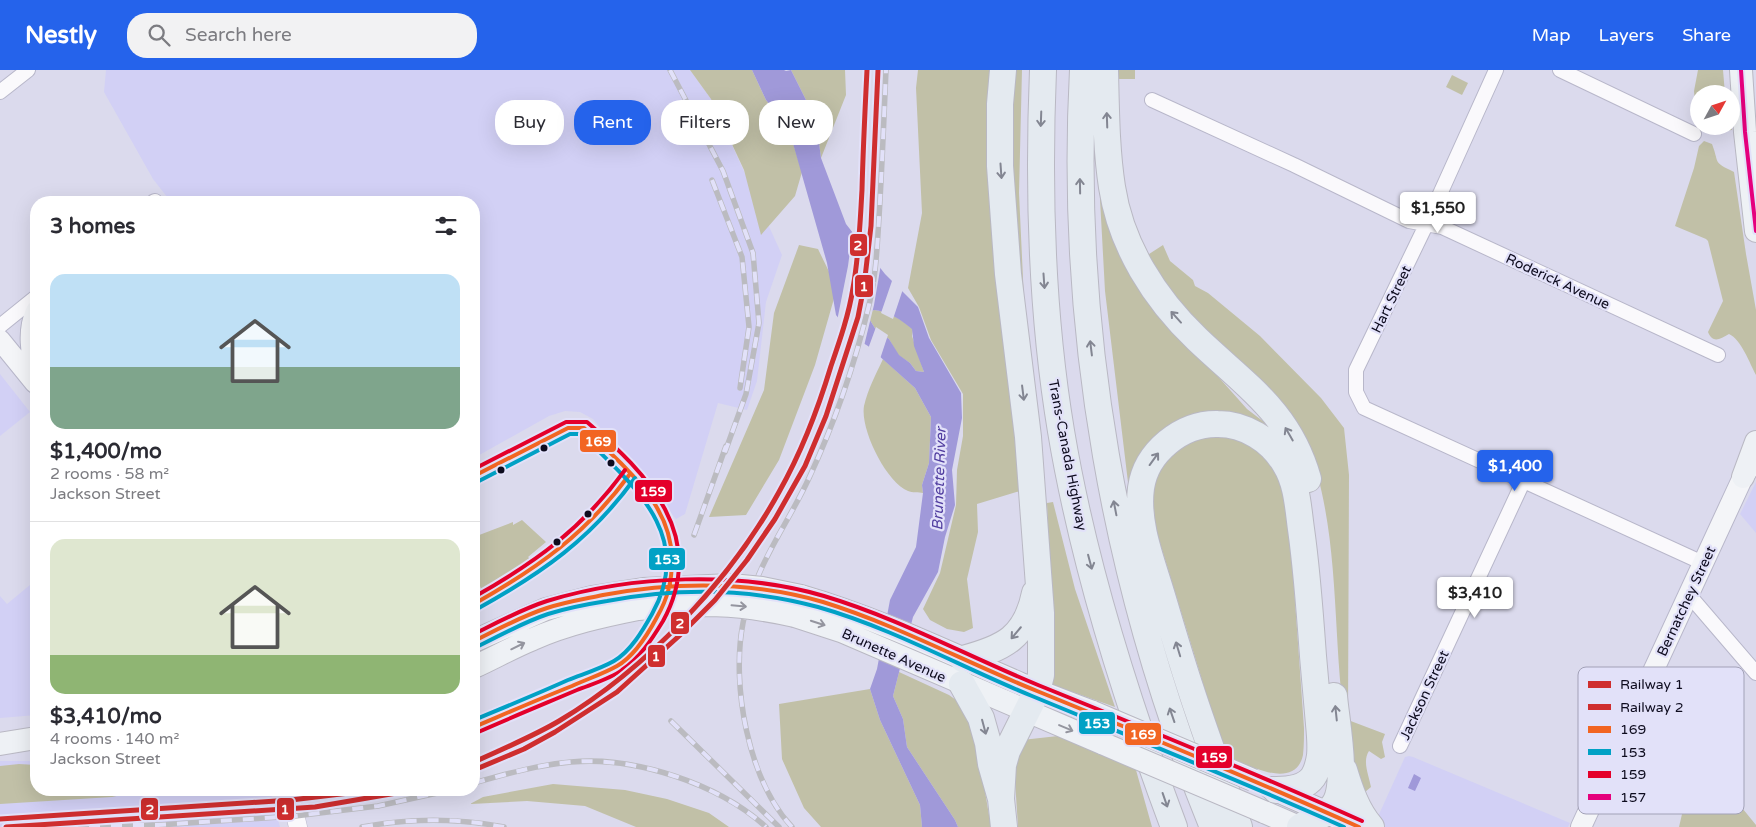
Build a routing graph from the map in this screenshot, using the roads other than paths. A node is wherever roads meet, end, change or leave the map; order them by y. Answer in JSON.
{"nodes":[{"id":1,"x":28,"y":70,"type":"edge"},
{"id":2,"x":1003,"y":70,"type":"edge"},
{"id":3,"x":1043,"y":70,"type":"edge"},
{"id":4,"x":1083,"y":70,"type":"edge"},
{"id":5,"x":1105,"y":70,"type":"edge"},
{"id":6,"x":1496,"y":70,"type":"edge"},
{"id":7,"x":1560,"y":70,"type":"edge"},
{"id":8,"x":1741,"y":70,"type":"edge"},
{"id":9,"x":0,"y":92,"type":"edge"},
{"id":10,"x":1152,"y":100,"type":"dead end"},
{"id":11,"x":1690,"y":132,"type":"edge"},
{"id":12,"x":1426,"y":225,"type":"junction"},
{"id":13,"x":1756,"y":231,"type":"edge"},
{"id":14,"x":30,"y":302,"type":"edge"},
{"id":15,"x":0,"y":326,"type":"edge"},
{"id":16,"x":0,"y":340,"type":"edge"},
{"id":17,"x":1718,"y":355,"type":"dead end"},
{"id":18,"x":30,"y":378,"type":"edge"},
{"id":19,"x":1756,"y":442,"type":"edge"},
{"id":20,"x":1756,"y":458,"type":"edge"},
{"id":21,"x":1749,"y":472,"type":"edge"},
{"id":22,"x":1524,"y":480,"type":"junction"},
{"id":23,"x":1703,"y":563,"type":"junction"},
{"id":24,"x":1038,"y":572,"type":"junction"},
{"id":25,"x":1688,"y":595,"type":"junction"},
{"id":26,"x":641,"y":599,"type":"junction"},
{"id":27,"x":844,"y":621,"type":"junction"},
{"id":28,"x":480,"y":638,"type":"edge"},
{"id":29,"x":963,"y":658,"type":"junction"},
{"id":30,"x":480,"y":664,"type":"edge"},
{"id":31,"x":1655,"y":667,"type":"edge"},
{"id":32,"x":1756,"y":674,"type":"edge"},
{"id":33,"x":962,"y":684,"type":"junction"},
{"id":34,"x":1032,"y":701,"type":"junction"},
{"id":35,"x":30,"y":739,"type":"edge"},
{"id":36,"x":0,"y":744,"type":"edge"},
{"id":37,"x":1400,"y":746,"type":"dead end"},
{"id":38,"x":0,"y":753,"type":"edge"},
{"id":39,"x":30,"y":753,"type":"edge"},
{"id":40,"x":1341,"y":761,"type":"junction"},
{"id":41,"x":1264,"y":794,"type":"junction"},
{"id":42,"x":290,"y":796,"type":"edge"},
{"id":43,"x":1000,"y":799,"type":"junction"},
{"id":44,"x":1325,"y":812,"type":"junction"},
{"id":45,"x":1587,"y":814,"type":"edge"},
{"id":46,"x":298,"y":827,"type":"edge"},
{"id":47,"x":1004,"y":827,"type":"edge"},
{"id":48,"x":1174,"y":827,"type":"edge"},
{"id":49,"x":1212,"y":827,"type":"edge"},
{"id":50,"x":1240,"y":827,"type":"edge"},
{"id":51,"x":1300,"y":827,"type":"edge"},
{"id":52,"x":1359,"y":827,"type":"edge"},
{"id":53,"x":1371,"y":827,"type":"edge"},
{"id":54,"x":1581,"y":827,"type":"edge"}],
"edges":[{"from":1,"to":9,"type":"street"},
{"from":2,"to":24,"type":"highway","one_way":true},
{"from":3,"to":48,"type":"highway","name":"Trans-Canada Highway","one_way":true},
{"from":49,"to":4,"type":"highway","one_way":true},
{"from":40,"to":5,"type":"highway","one_way":true},
{"from":6,"to":12,"type":"street","name":"Hart Street"},
{"from":7,"to":11,"type":"street"},
{"from":8,"to":13,"type":"main road"},
{"from":10,"to":12,"type":"street","name":"Roderick Avenue"},
{"from":12,"to":17,"type":"street","name":"Roderick Avenue"},
{"from":12,"to":22,"type":"street","name":"Hart Street"},
{"from":14,"to":15,"type":"street"},
{"from":16,"to":18,"type":"main road"},
{"from":19,"to":21,"type":"main road"},
{"from":20,"to":21,"type":"main road","name":"Bernatchey Street"},
{"from":21,"to":23,"type":"main road","name":"Bernatchey Street"},
{"from":22,"to":23,"type":"street"},
{"from":22,"to":37,"type":"street","name":"Jackson Street"},
{"from":23,"to":25,"type":"main road","name":"Bernatchey Street"},
{"from":24,"to":29,"type":"highway","one_way":true},
{"from":24,"to":34,"type":"highway"},
{"from":25,"to":31,"type":"main road","name":"Bernatchey Street"},
{"from":25,"to":32,"type":"street"},
{"from":26,"to":27,"type":"main road","name":"Brunette Avenue","bridge":true},
{"from":26,"to":28,"type":"main road","name":"Brunette Avenue"},
{"from":30,"to":26,"type":"main road","name":"Brunette Avenue","one_way":true},
{"from":27,"to":29,"type":"main road","name":"Brunette Avenue"},
{"from":27,"to":33,"type":"main road","name":"Brunette Avenue"},
{"from":29,"to":34,"type":"main road","name":"Brunette Avenue"},
{"from":33,"to":34,"type":"main road","name":"Brunette Avenue"},
{"from":33,"to":43,"type":"highway","one_way":true},
{"from":34,"to":41,"type":"main road","name":"Brunette Avenue","one_way":true,"bridge":true},
{"from":34,"to":41,"type":"main road","name":"Brunette Avenue","bridge":true},
{"from":34,"to":43,"type":"highway"},
{"from":35,"to":36,"type":"main road"},
{"from":38,"to":39,"type":"main road"},
{"from":40,"to":44,"type":"highway"},
{"from":40,"to":53,"type":"highway"},
{"from":41,"to":44,"type":"main road","name":"Brunette Avenue"},
{"from":50,"to":41,"type":"highway","one_way":true},
{"from":41,"to":51,"type":"main road","name":"Brunette Avenue"},
{"from":42,"to":46,"type":"street"},
{"from":43,"to":47,"type":"highway"},
{"from":44,"to":51,"type":"highway"},
{"from":44,"to":52,"type":"main road","name":"Brunette Avenue"},
{"from":45,"to":54,"type":"main road","name":"Bernatchey Street"}]}
